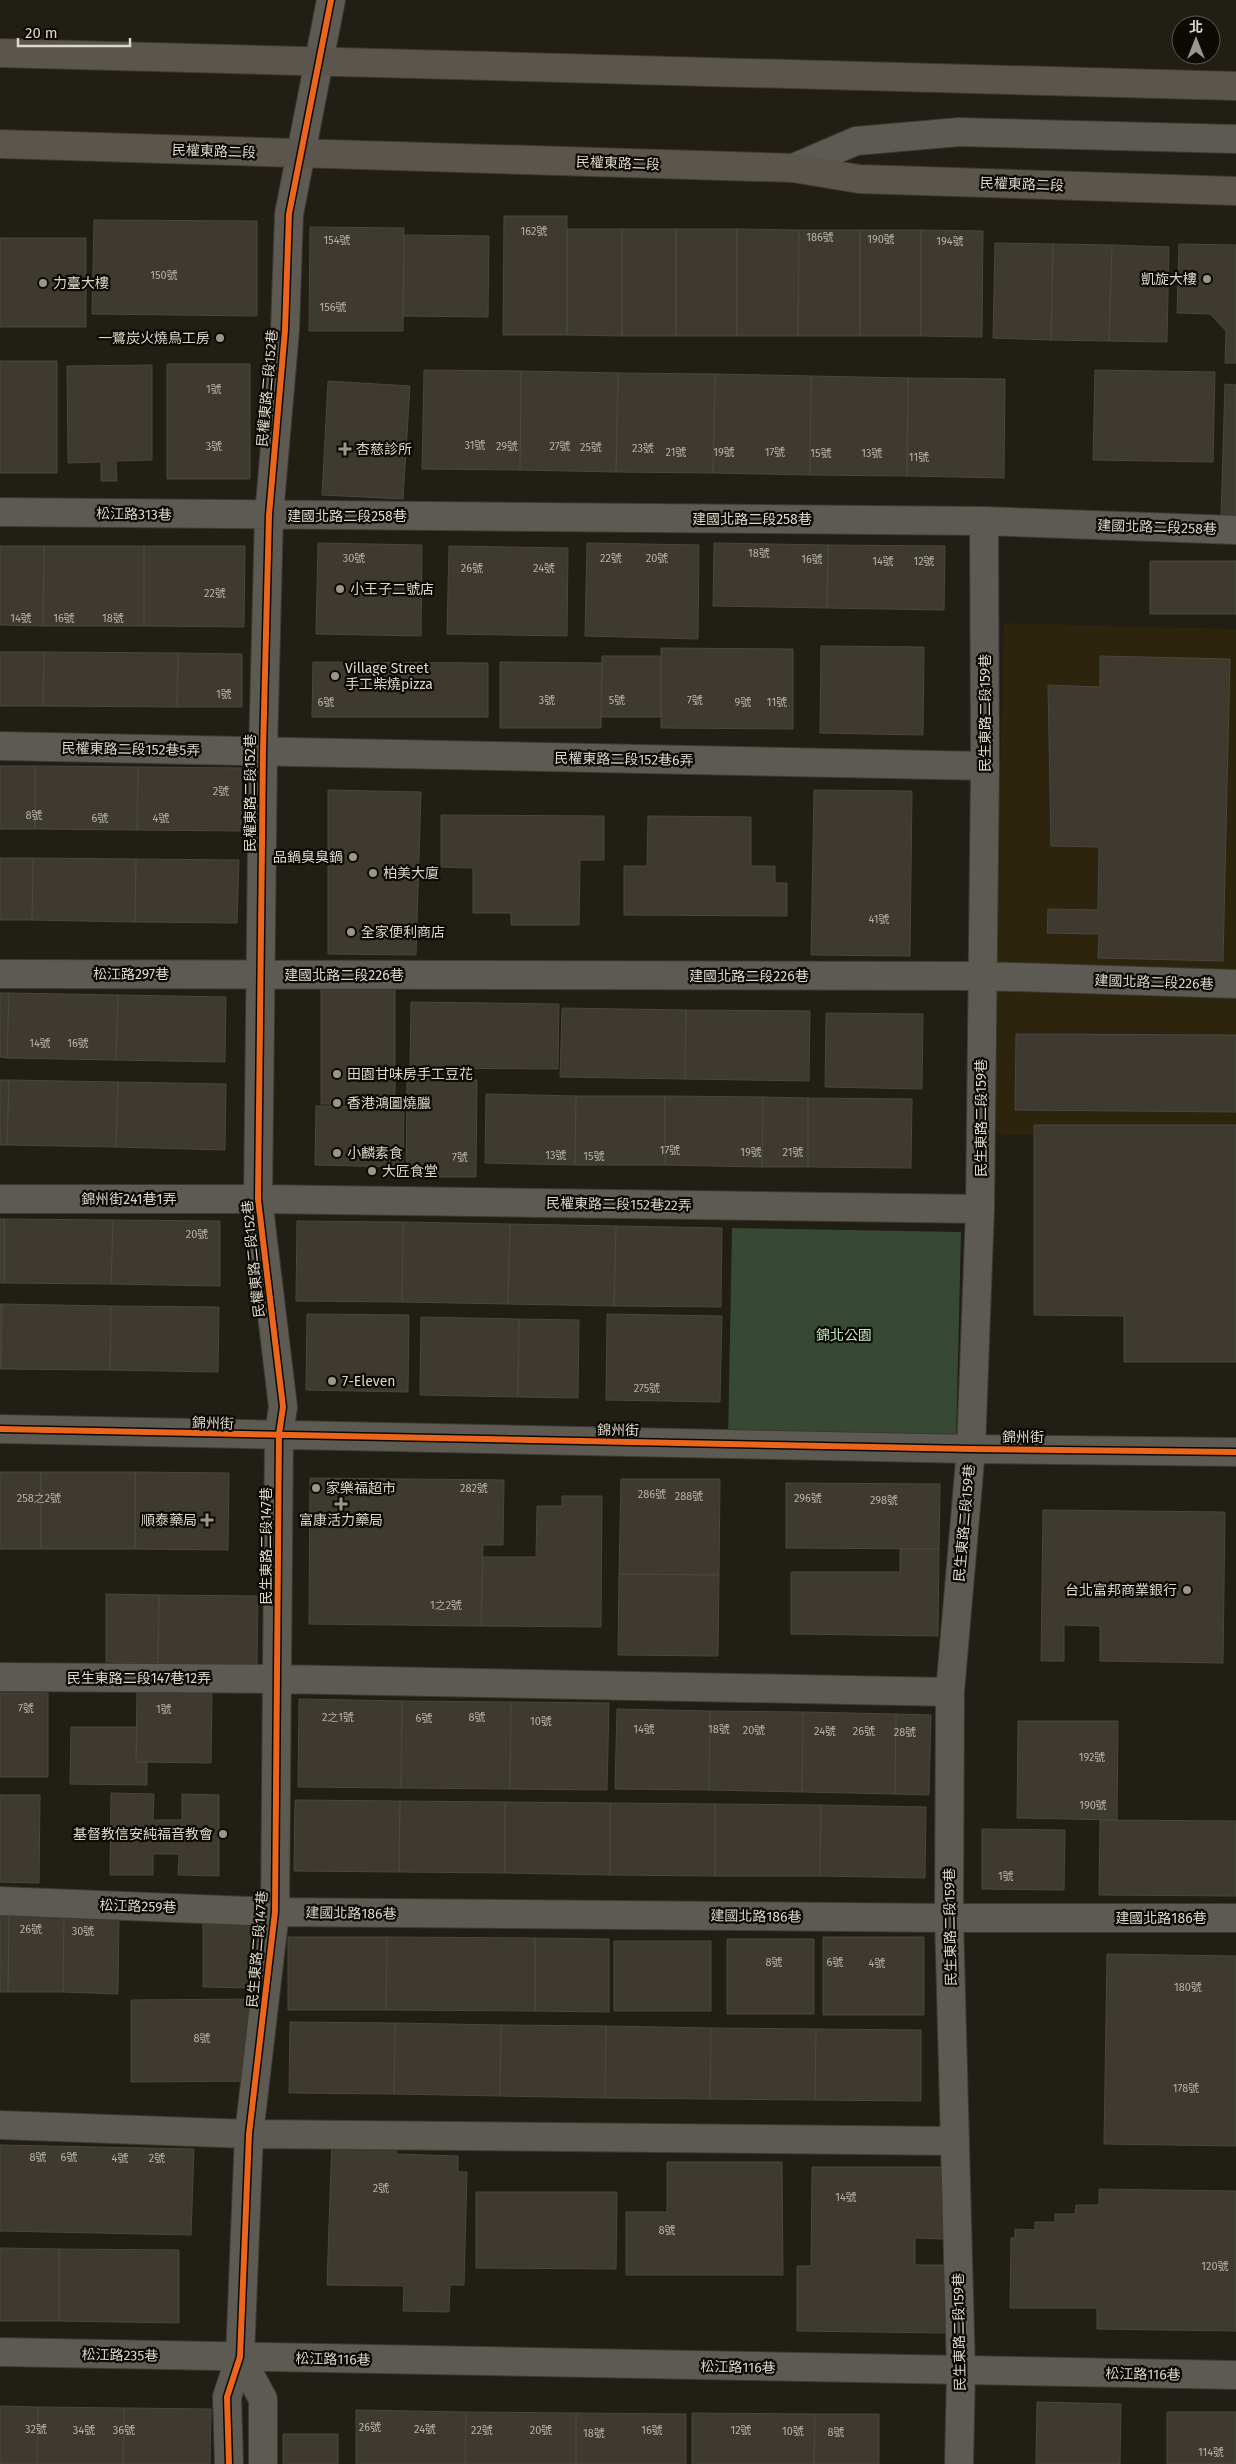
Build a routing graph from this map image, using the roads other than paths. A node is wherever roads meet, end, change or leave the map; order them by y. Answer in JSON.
{"nodes":[{"id":1,"x":331,"y":0,"type":"edge"},
{"id":2,"x":0,"y":52,"type":"edge"},
{"id":3,"x":320,"y":62,"type":"junction"},
{"id":4,"x":1236,"y":86,"type":"edge"},
{"id":5,"x":1236,"y":139,"type":"edge"},
{"id":6,"x":0,"y":144,"type":"edge"},
{"id":7,"x":302,"y":153,"type":"junction"},
{"id":8,"x":793,"y":168,"type":"junction"},
{"id":9,"x":1236,"y":191,"type":"edge"},
{"id":10,"x":0,"y":512,"type":"edge"},
{"id":11,"x":269,"y":515,"type":"junction"},
{"id":12,"x":984,"y":521,"type":"junction"},
{"id":13,"x":1236,"y":530,"type":"edge"},
{"id":14,"x":0,"y":746,"type":"edge"},
{"id":15,"x":263,"y":752,"type":"junction"},
{"id":16,"x":985,"y":766,"type":"junction"},
{"id":17,"x":0,"y":974,"type":"edge"},
{"id":18,"x":262,"y":975,"type":"junction"},
{"id":19,"x":982,"y":976,"type":"junction"},
{"id":20,"x":1236,"y":984,"type":"edge"},
{"id":21,"x":0,"y":1199,"type":"edge"},
{"id":22,"x":258,"y":1199,"type":"junction"},
{"id":23,"x":980,"y":1209,"type":"junction"},
{"id":24,"x":0,"y":1429,"type":"edge"},
{"id":25,"x":279,"y":1434,"type":"junction"},
{"id":26,"x":971,"y":1450,"type":"junction"},
{"id":27,"x":1236,"y":1452,"type":"edge"},
{"id":28,"x":0,"y":1677,"type":"edge"},
{"id":29,"x":278,"y":1680,"type":"junction"},
{"id":30,"x":950,"y":1692,"type":"junction"},
{"id":31,"x":0,"y":1901,"type":"edge"},
{"id":32,"x":275,"y":1912,"type":"junction"},
{"id":33,"x":949,"y":1918,"type":"junction"},
{"id":34,"x":1236,"y":1918,"type":"edge"},
{"id":35,"x":0,"y":2125,"type":"edge"},
{"id":36,"x":249,"y":2134,"type":"junction"},
{"id":37,"x":953,"y":2141,"type":"junction"},
{"id":38,"x":0,"y":2352,"type":"edge"},
{"id":39,"x":240,"y":2358,"type":"junction"},
{"id":40,"x":961,"y":2371,"type":"junction"},
{"id":41,"x":1236,"y":2375,"type":"edge"},
{"id":42,"x":229,"y":2464,"type":"edge"},
{"id":43,"x":263,"y":2464,"type":"edge"},
{"id":44,"x":959,"y":2464,"type":"edge"}],
"edges":[{"from":1,"to":3,"type":"street","name":"民權東路二段152巷"},
{"from":2,"to":3,"type":"main road"},
{"from":3,"to":4,"type":"main road"},
{"from":3,"to":7,"type":"street","name":"民權東路二段152巷"},
{"from":5,"to":8,"type":"street"},
{"from":6,"to":7,"type":"main road","name":"民權東路二段"},
{"from":7,"to":8,"type":"main road","name":"民權東路二段"},
{"from":7,"to":11,"type":"street","name":"民權東路二段152巷"},
{"from":8,"to":9,"type":"main road","name":"民權東路二段"},
{"from":10,"to":11,"type":"street","name":"松江路313巷"},
{"from":11,"to":12,"type":"street","name":"建國北路二段258巷"},
{"from":11,"to":15,"type":"street","name":"民權東路二段152巷"},
{"from":12,"to":13,"type":"street","name":"建國北路二段258巷"},
{"from":12,"to":16,"type":"street","name":"民生東路二段159巷"},
{"from":14,"to":15,"type":"street","name":"民權東路二段152巷5弄"},
{"from":15,"to":16,"type":"street","name":"民權東路二段152巷6弄"},
{"from":15,"to":18,"type":"street","name":"民權東路二段152巷"},
{"from":16,"to":19,"type":"street","name":"民生東路二段159巷"},
{"from":17,"to":18,"type":"street","name":"松江路297巷"},
{"from":18,"to":19,"type":"street","name":"建國北路二段226巷"},
{"from":18,"to":22,"type":"street","name":"民權東路二段152巷"},
{"from":19,"to":20,"type":"street","name":"建國北路二段226巷"},
{"from":19,"to":23,"type":"street","name":"民生東路二段159巷"},
{"from":21,"to":22,"type":"street","name":"錦州街241巷1弄"},
{"from":22,"to":23,"type":"street","name":"民權東路二段152巷22弄"},
{"from":22,"to":25,"type":"street","name":"民權東路二段152巷"},
{"from":23,"to":26,"type":"street","name":"民生東路二段159巷"},
{"from":24,"to":25,"type":"street","name":"錦州街"},
{"from":25,"to":26,"type":"street","name":"錦州街"},
{"from":25,"to":29,"type":"street","name":"民生東路二段147巷"},
{"from":26,"to":27,"type":"street","name":"錦州街"},
{"from":26,"to":30,"type":"street","name":"民生東路二段159巷"},
{"from":28,"to":29,"type":"street","name":"民生東路二段147巷12弄"},
{"from":29,"to":30,"type":"street","name":"民生東路二段147巷12弄"},
{"from":29,"to":32,"type":"street","name":"民生東路二段147巷"},
{"from":30,"to":33,"type":"street","name":"民生東路二段159巷"},
{"from":31,"to":32,"type":"street","name":"松江路259巷"},
{"from":32,"to":33,"type":"street","name":"建國北路186巷"},
{"from":32,"to":36,"type":"street","name":"民生東路二段147巷"},
{"from":33,"to":34,"type":"street","name":"建國北路186巷"},
{"from":33,"to":37,"type":"street","name":"民生東路二段159巷"},
{"from":35,"to":36,"type":"street"},
{"from":36,"to":37,"type":"street"},
{"from":36,"to":39,"type":"street","name":"民生東路二段147巷"},
{"from":37,"to":40,"type":"street","name":"民生東路二段159巷"},
{"from":38,"to":39,"type":"street","name":"松江路235巷"},
{"from":39,"to":40,"type":"street","name":"松江路116巷"},
{"from":39,"to":42,"type":"street","name":"民生東路二段147巷"},
{"from":39,"to":43,"type":"street"},
{"from":40,"to":41,"type":"street","name":"松江路116巷"},
{"from":40,"to":44,"type":"street","name":"民生東路二段159巷"}]}
